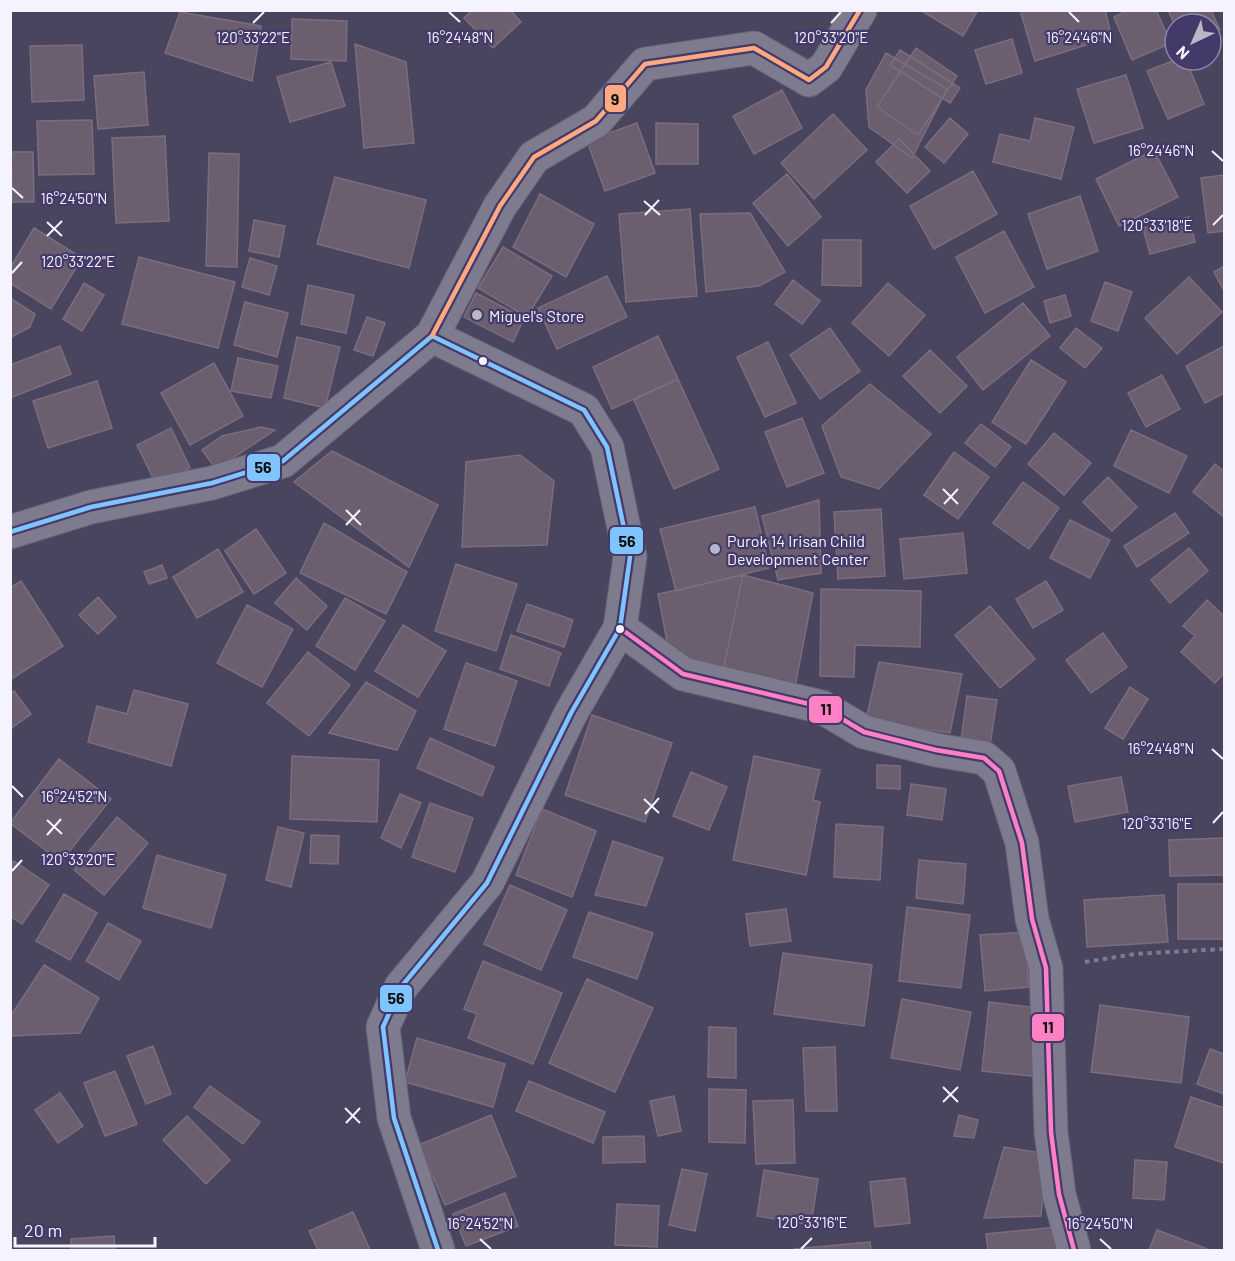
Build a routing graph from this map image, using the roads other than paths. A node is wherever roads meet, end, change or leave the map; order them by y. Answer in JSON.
{"nodes":[{"id":1,"x":860,"y":10,"type":"edge"},
{"id":2,"x":432,"y":336,"type":"junction"},
{"id":3,"x":10,"y":532,"type":"edge"},
{"id":4,"x":620,"y":628,"type":"junction"},
{"id":5,"x":438,"y":1251,"type":"edge"},
{"id":6,"x":1074,"y":1251,"type":"edge"}],
"edges":[{"from":1,"to":2,"type":"street"},
{"from":2,"to":3,"type":"street"},
{"from":2,"to":4,"type":"street"},
{"from":4,"to":5,"type":"street"},
{"from":4,"to":6,"type":"street"}]}
